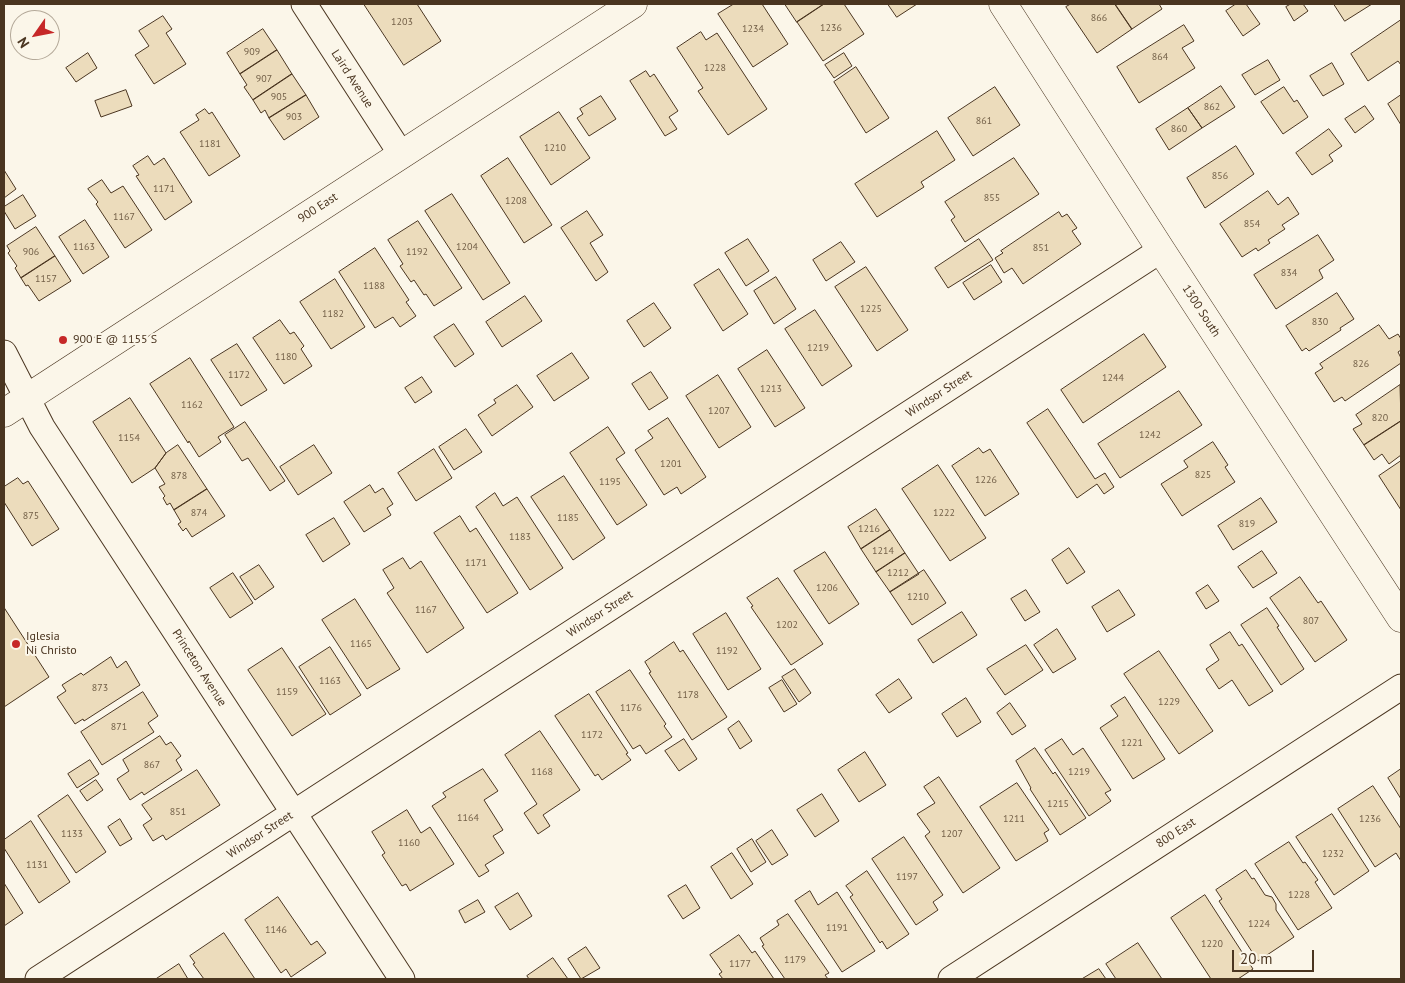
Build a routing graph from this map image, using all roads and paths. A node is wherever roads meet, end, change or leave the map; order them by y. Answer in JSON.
{"nodes":[{"id":1,"x":304,"y":4,"type":"edge"},
{"id":2,"x":633,"y":4,"type":"edge"},
{"id":3,"x":1003,"y":4,"type":"edge"},
{"id":4,"x":401,"y":154,"type":"junction"},
{"id":5,"x":1161,"y":250,"type":"junction"},
{"id":6,"x":4,"y":353,"type":"edge"},
{"id":7,"x":27,"y":397,"type":"junction"},
{"id":8,"x":4,"y":413,"type":"edge"},
{"id":9,"x":1401,"y":618,"type":"edge"},
{"id":10,"x":1401,"y":687,"type":"edge"},
{"id":11,"x":294,"y":813,"type":"junction"},
{"id":12,"x":38,"y":979,"type":"edge"},
{"id":13,"x":402,"y":979,"type":"edge"},
{"id":14,"x":951,"y":979,"type":"edge"}],
"edges":[{"from":1,"to":4,"type":"street","name":"Laird Avenue"},
{"from":2,"to":4,"type":"street","name":"900 East"},
{"from":3,"to":5,"type":"street","name":"1300 South"},
{"from":4,"to":7,"type":"street","name":"900 East"},
{"from":5,"to":9,"type":"street","name":"1300 South"},
{"from":5,"to":11,"type":"street","name":"Windsor Street"},
{"from":6,"to":7,"type":"street","name":"Princeton Avenue"},
{"from":7,"to":8,"type":"street","name":"900 East"},
{"from":7,"to":11,"type":"street","name":"Princeton Avenue"},
{"from":10,"to":14,"type":"street","name":"800 East"},
{"from":11,"to":12,"type":"street","name":"Windsor Street"},
{"from":11,"to":13,"type":"street","name":"Princeton Avenue"}]}
